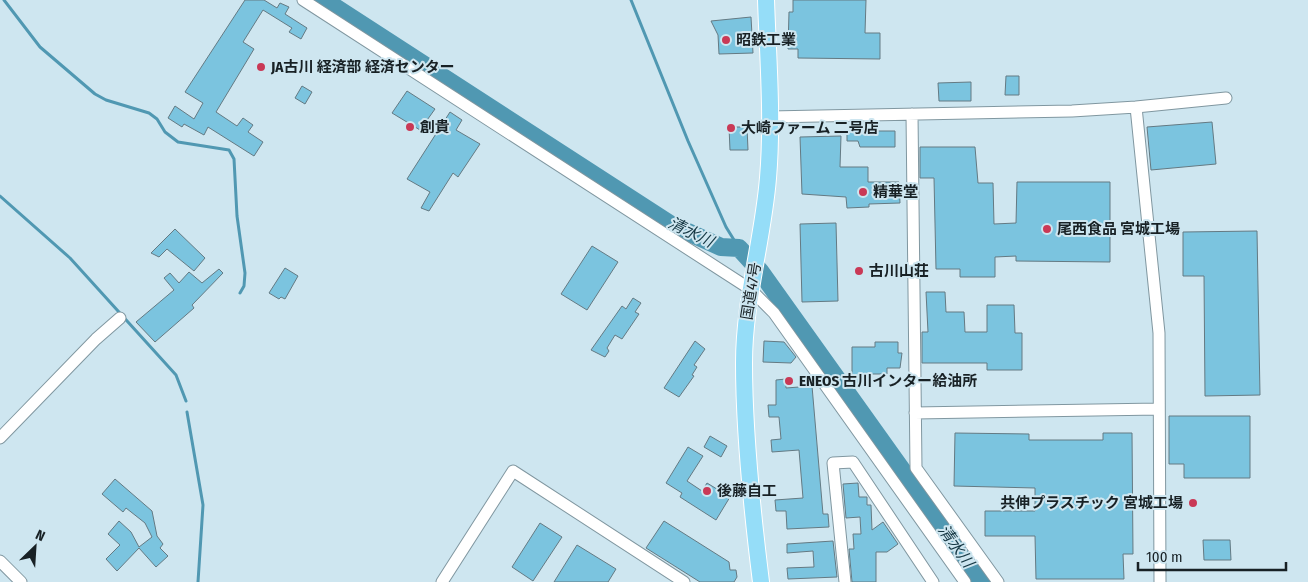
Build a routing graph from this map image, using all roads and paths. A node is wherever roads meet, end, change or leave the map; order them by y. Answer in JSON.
{"nodes":[{"id":1,"x":303,"y":0,"type":"edge"},
{"id":2,"x":766,"y":0,"type":"edge"},
{"id":3,"x":1226,"y":98,"type":"dead end"},
{"id":4,"x":1136,"y":107,"type":"junction"},
{"id":5,"x":912,"y":114,"type":"junction"},
{"id":6,"x":770,"y":117,"type":"junction"},
{"id":7,"x":750,"y":287,"type":"junction"},
{"id":8,"x":120,"y":318,"type":"dead end"},
{"id":9,"x":1159,"y":410,"type":"junction"},
{"id":10,"x":915,"y":413,"type":"junction"},
{"id":11,"x":0,"y":438,"type":"edge"},
{"id":12,"x":0,"y":561,"type":"edge"},
{"id":13,"x":21,"y":582,"type":"edge"},
{"id":14,"x":442,"y":582,"type":"edge"},
{"id":15,"x":684,"y":582,"type":"edge"},
{"id":16,"x":761,"y":582,"type":"edge"},
{"id":17,"x":845,"y":582,"type":"edge"},
{"id":18,"x":933,"y":582,"type":"edge"},
{"id":19,"x":965,"y":582,"type":"edge"},
{"id":20,"x":998,"y":582,"type":"edge"},
{"id":21,"x":1160,"y":582,"type":"edge"}],
"edges":[{"from":1,"to":7,"type":"street"},
{"from":2,"to":6,"type":"highway","name":"国道47号"},
{"from":3,"to":4,"type":"street"},
{"from":4,"to":5,"type":"street"},
{"from":4,"to":9,"type":"street"},
{"from":5,"to":6,"type":"street"},
{"from":5,"to":10,"type":"street"},
{"from":6,"to":7,"type":"highway","name":"国道47号"},
{"from":7,"to":16,"type":"highway","name":"国道47号"},
{"from":7,"to":19,"type":"street"},
{"from":8,"to":11,"type":"street"},
{"from":9,"to":10,"type":"street"},
{"from":9,"to":21,"type":"street"},
{"from":10,"to":20,"type":"street"},
{"from":12,"to":13,"type":"street"},
{"from":14,"to":15,"type":"street"},
{"from":17,"to":18,"type":"street"}]}
